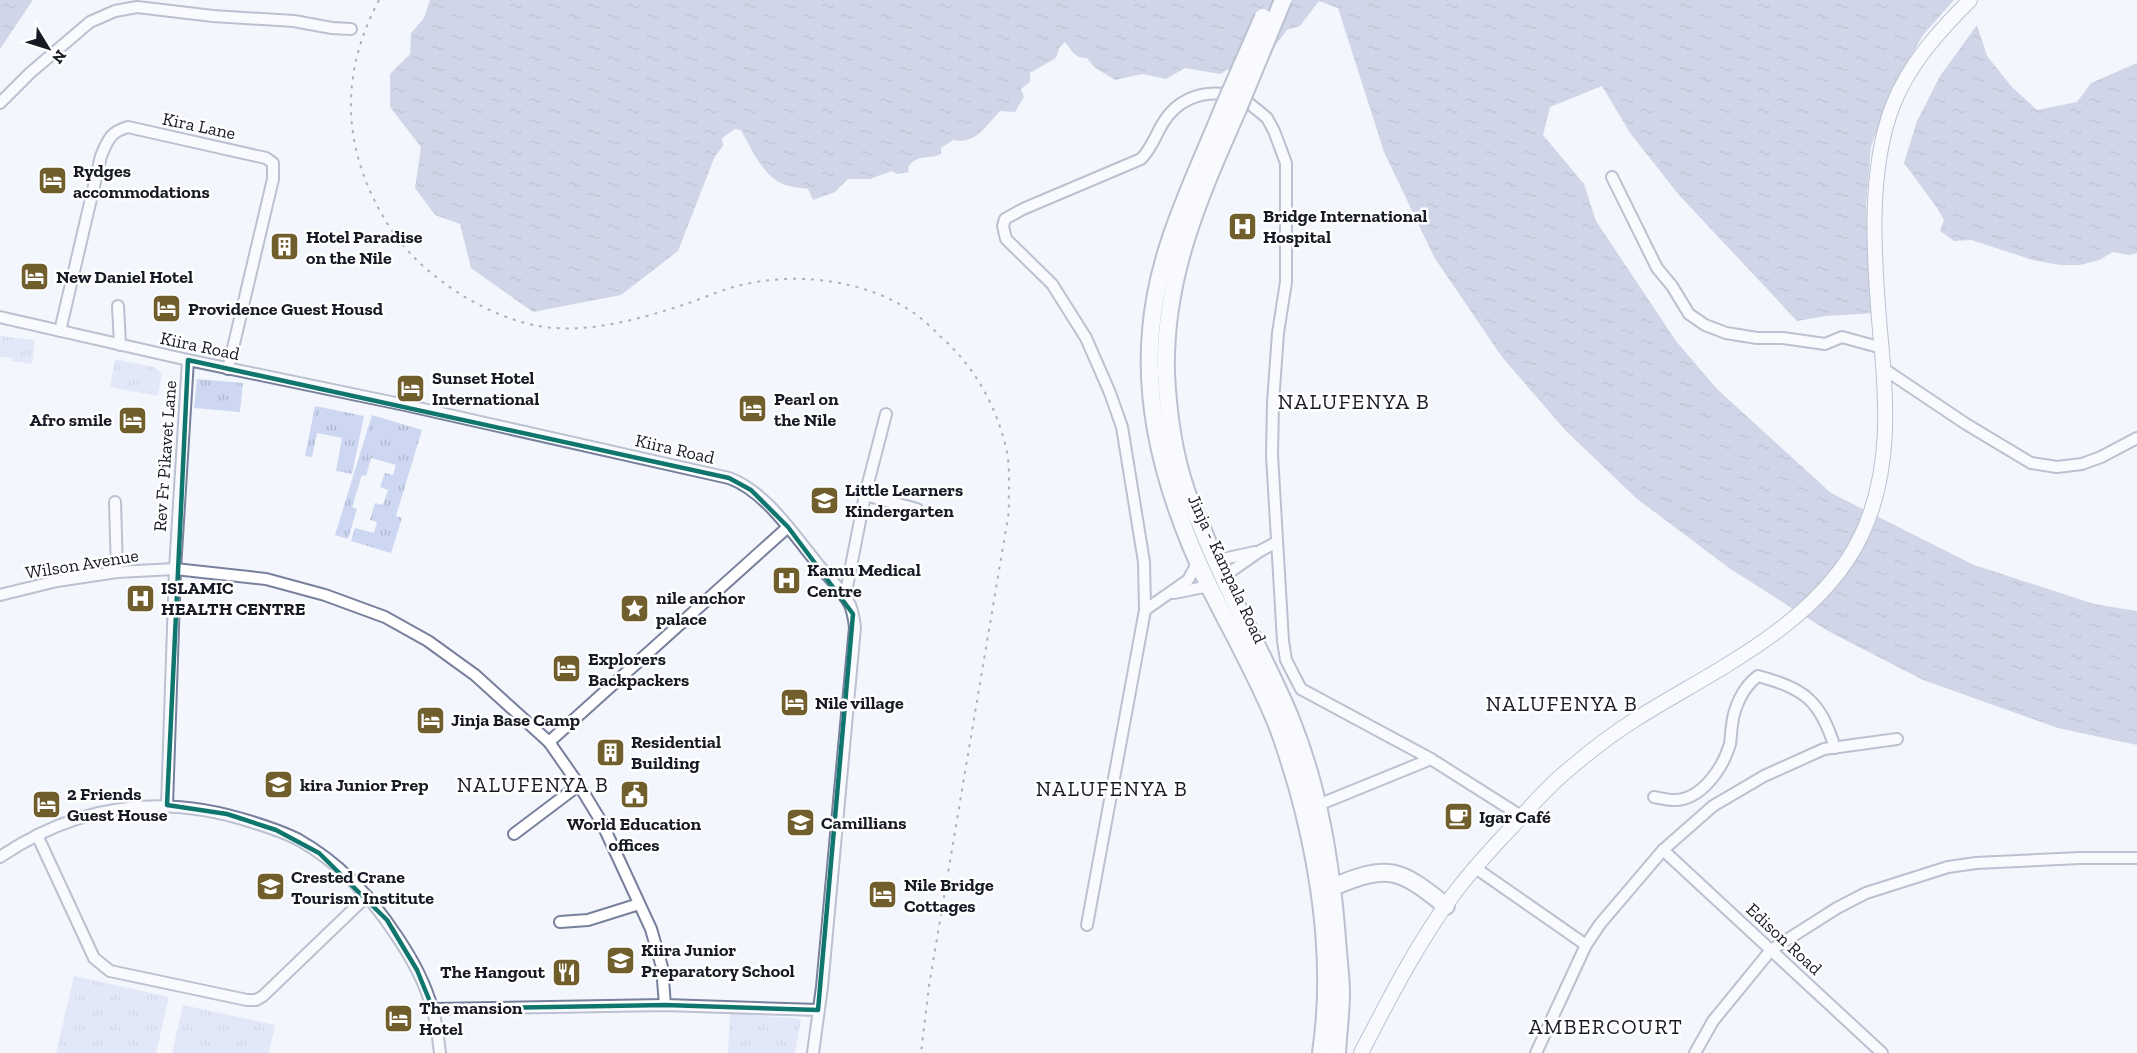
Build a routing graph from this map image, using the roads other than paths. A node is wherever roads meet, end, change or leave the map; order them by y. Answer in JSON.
{"nodes":[{"id":1,"x":1271,"y":0,"type":"edge"},
{"id":2,"x":1283,"y":0,"type":"edge"},
{"id":3,"x":1970,"y":0,"type":"edge"},
{"id":4,"x":351,"y":29,"type":"dead end"},
{"id":5,"x":0,"y":103,"type":"edge"},
{"id":6,"x":1234,"y":103,"type":"junction"},
{"id":7,"x":1612,"y":177,"type":"dead end"},
{"id":8,"x":118,"y":306,"type":"dead end"},
{"id":9,"x":0,"y":317,"type":"edge"},
{"id":10,"x":60,"y":331,"type":"junction"},
{"id":11,"x":120,"y":345,"type":"junction"},
{"id":12,"x":1882,"y":348,"type":"junction"},
{"id":13,"x":188,"y":360,"type":"junction"},
{"id":14,"x":228,"y":369,"type":"junction"},
{"id":15,"x":1884,"y":369,"type":"junction"},
{"id":16,"x":886,"y":414,"type":"dead end"},
{"id":17,"x":2137,"y":438,"type":"edge"},
{"id":18,"x":865,"y":495,"type":"junction"},
{"id":19,"x":115,"y":502,"type":"dead end"},
{"id":20,"x":917,"y":510,"type":"dead end"},
{"id":21,"x":788,"y":527,"type":"junction"},
{"id":22,"x":1277,"y":542,"type":"junction"},
{"id":23,"x":1260,"y":551,"type":"junction"},
{"id":24,"x":1206,"y":562,"type":"junction"},
{"id":25,"x":175,"y":569,"type":"junction"},
{"id":26,"x":117,"y":572,"type":"junction"},
{"id":27,"x":1216,"y":581,"type":"junction"},
{"id":28,"x":0,"y":595,"type":"edge"},
{"id":29,"x":1167,"y":595,"type":"junction"},
{"id":30,"x":845,"y":597,"type":"junction"},
{"id":31,"x":1145,"y":610,"type":"junction"},
{"id":32,"x":1897,"y":739,"type":"dead end"},
{"id":33,"x":549,"y":742,"type":"junction"},
{"id":34,"x":1835,"y":748,"type":"junction"},
{"id":35,"x":1431,"y":759,"type":"junction"},
{"id":36,"x":579,"y":784,"type":"junction"},
{"id":37,"x":1654,"y":797,"type":"dead end"},
{"id":38,"x":167,"y":805,"type":"junction"},
{"id":39,"x":1318,"y":805,"type":"junction"},
{"id":40,"x":1521,"y":816,"type":"junction"},
{"id":41,"x":514,"y":834,"type":"dead end"},
{"id":42,"x":37,"y":835,"type":"junction"},
{"id":43,"x":1663,"y":850,"type":"junction"},
{"id":44,"x":0,"y":857,"type":"edge"},
{"id":45,"x":2137,"y":858,"type":"edge"},
{"id":46,"x":1474,"y":867,"type":"junction"},
{"id":47,"x":1333,"y":887,"type":"junction"},
{"id":48,"x":367,"y":896,"type":"junction"},
{"id":49,"x":639,"y":904,"type":"junction"},
{"id":50,"x":1446,"y":906,"type":"junction"},
{"id":51,"x":560,"y":922,"type":"dead end"},
{"id":52,"x":1087,"y":925,"type":"dead end"},
{"id":53,"x":1586,"y":945,"type":"junction"},
{"id":54,"x":1771,"y":950,"type":"junction"},
{"id":55,"x":665,"y":1005,"type":"junction"},
{"id":56,"x":433,"y":1009,"type":"junction"},
{"id":57,"x":818,"y":1010,"type":"junction"},
{"id":58,"x":440,"y":1053,"type":"edge"},
{"id":59,"x":813,"y":1053,"type":"edge"},
{"id":60,"x":1321,"y":1053,"type":"edge"},
{"id":61,"x":1337,"y":1053,"type":"edge"},
{"id":62,"x":1361,"y":1053,"type":"edge"},
{"id":63,"x":1536,"y":1053,"type":"edge"},
{"id":64,"x":1695,"y":1053,"type":"edge"},
{"id":65,"x":1882,"y":1053,"type":"edge"}],
"edges":[{"from":1,"to":6,"type":"highway","bridge":true},
{"from":2,"to":6,"type":"highway","bridge":true},
{"from":3,"to":12,"type":"main road"},
{"from":4,"to":5,"type":"street"},
{"from":6,"to":22,"type":"street"},
{"from":6,"to":24,"type":"highway","name":"Jinja - Kampala Road"},
{"from":6,"to":31,"type":"street"},
{"from":7,"to":12,"type":"street"},
{"from":8,"to":11,"type":"street"},
{"from":9,"to":10,"type":"street","name":"Kiira Road"},
{"from":10,"to":11,"type":"street","name":"Kiira Road"},
{"from":10,"to":14,"type":"street","name":"Kira Lane"},
{"from":11,"to":13,"type":"street","name":"Kiira Road"},
{"from":12,"to":15,"type":"main road"},
{"from":13,"to":14,"type":"street","name":"Kiira Road"},
{"from":13,"to":25,"type":"street","name":"Rev Fr Pikavet Lane"},
{"from":14,"to":21,"type":"street","name":"Kiira Road"},
{"from":15,"to":17,"type":"street"},
{"from":15,"to":40,"type":"main road"},
{"from":16,"to":18,"type":"street"},
{"from":18,"to":20,"type":"street"},
{"from":18,"to":30,"type":"street"},
{"from":19,"to":26,"type":"street"},
{"from":21,"to":30,"type":"street","name":"Kiira Road"},
{"from":21,"to":33,"type":"street"},
{"from":22,"to":23,"type":"street"},
{"from":22,"to":35,"type":"street"},
{"from":23,"to":24,"type":"street"},
{"from":23,"to":27,"type":"street"},
{"from":24,"to":27,"type":"highway","name":"Jinja - Kampala Road"},
{"from":24,"to":29,"type":"street"},
{"from":25,"to":26,"type":"street","name":"Wilson Avenue"},
{"from":25,"to":33,"type":"street","name":"Wilson Avenue"},
{"from":25,"to":38,"type":"street","name":"Rev Fr Pikavet Lane"},
{"from":26,"to":28,"type":"street","name":"Wilson Avenue"},
{"from":27,"to":29,"type":"street"},
{"from":27,"to":39,"type":"highway","name":"Jinja - Kampala Road"},
{"from":27,"to":60,"type":"highway","name":"Jinja - Kampala Road"},
{"from":29,"to":31,"type":"street"},
{"from":30,"to":57,"type":"street","name":"Kiira Road"},
{"from":31,"to":52,"type":"street"},
{"from":32,"to":34,"type":"street"},
{"from":33,"to":36,"type":"street","name":"Wilson Avenue"},
{"from":34,"to":37,"type":"street"},
{"from":34,"to":43,"type":"street"},
{"from":35,"to":39,"type":"street"},
{"from":35,"to":40,"type":"street"},
{"from":36,"to":41,"type":"street"},
{"from":36,"to":49,"type":"street","name":"Wilson Avenue"},
{"from":38,"to":42,"type":"street"},
{"from":38,"to":48,"type":"street"},
{"from":39,"to":47,"type":"highway","name":"Jinja - Kampala Road"},
{"from":40,"to":46,"type":"main road"},
{"from":42,"to":44,"type":"street"},
{"from":42,"to":48,"type":"street"},
{"from":43,"to":53,"type":"street"},
{"from":43,"to":54,"type":"street","name":"Edison Road"},
{"from":45,"to":54,"type":"street"},
{"from":46,"to":50,"type":"main road"},
{"from":46,"to":53,"type":"street"},
{"from":47,"to":50,"type":"highway"},
{"from":47,"to":61,"type":"highway","name":"Jinja - Kampala Road"},
{"from":48,"to":56,"type":"street"},
{"from":49,"to":51,"type":"street"},
{"from":49,"to":55,"type":"street","name":"Wilson Avenue"},
{"from":50,"to":62,"type":"main road"},
{"from":53,"to":63,"type":"street"},
{"from":54,"to":64,"type":"street"},
{"from":54,"to":65,"type":"street","name":"Edison Road"},
{"from":55,"to":56,"type":"street"},
{"from":55,"to":57,"type":"street"},
{"from":56,"to":58,"type":"street"},
{"from":57,"to":59,"type":"street","name":"Kiira Road"}]}
